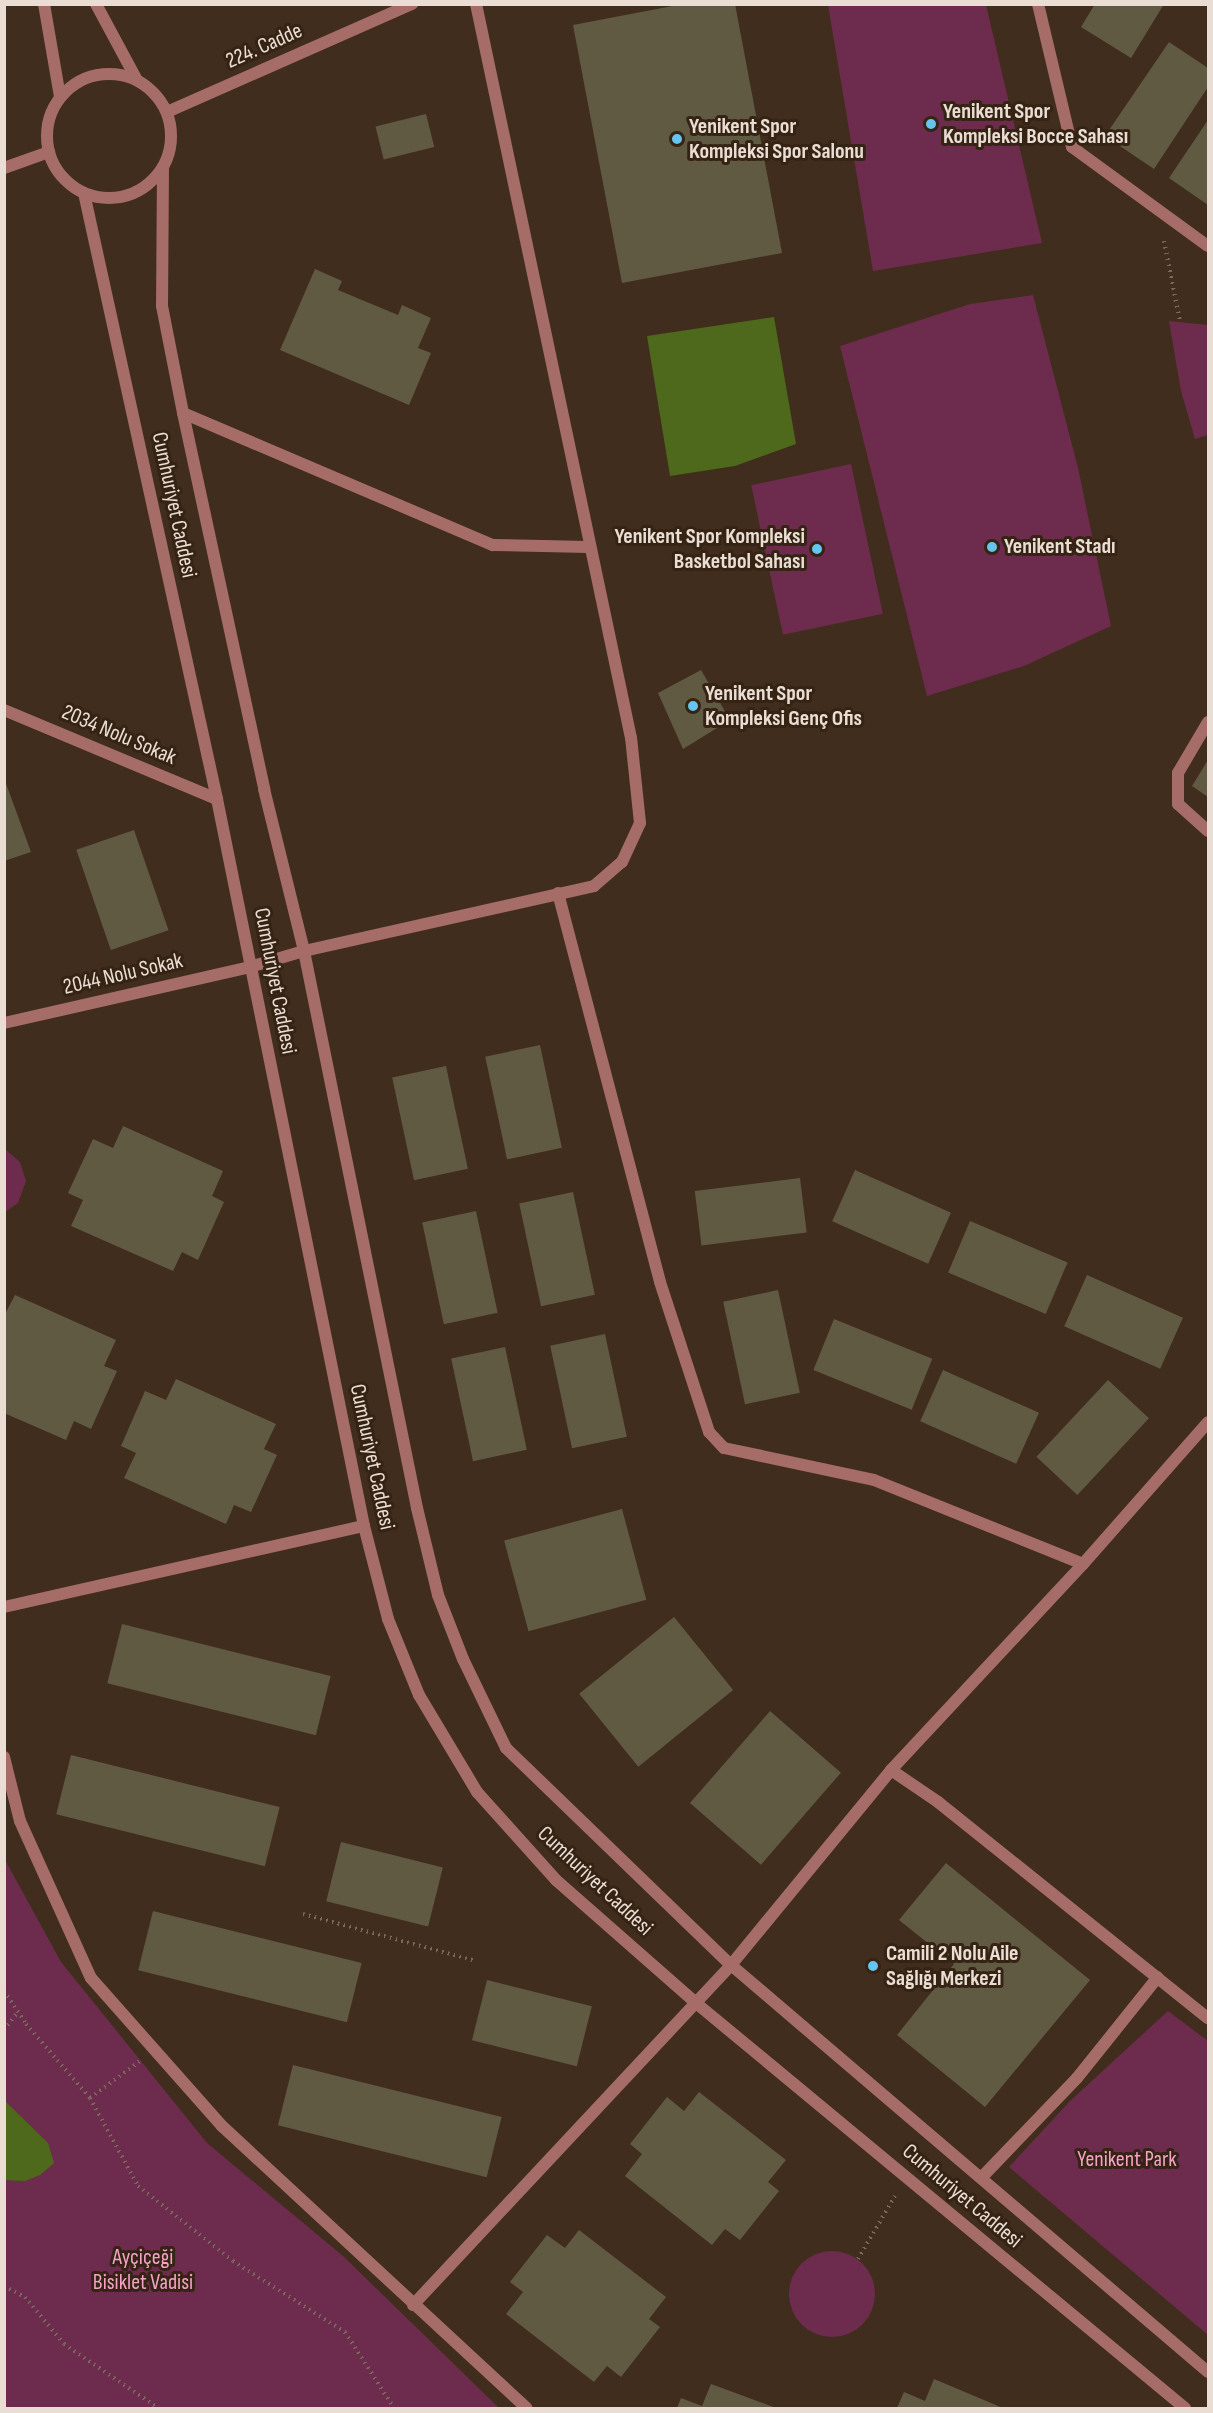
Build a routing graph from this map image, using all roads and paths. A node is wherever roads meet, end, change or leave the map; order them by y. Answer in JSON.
{"nodes":[{"id":1,"x":44,"y":4,"type":"edge"},
{"id":2,"x":96,"y":4,"type":"edge"},
{"id":3,"x":412,"y":4,"type":"edge"},
{"id":4,"x":476,"y":4,"type":"edge"},
{"id":5,"x":1038,"y":4,"type":"edge"},
{"id":6,"x":138,"y":80,"type":"junction"},
{"id":7,"x":60,"y":97,"type":"junction"},
{"id":8,"x":167,"y":112,"type":"junction"},
{"id":9,"x":49,"y":152,"type":"junction"},
{"id":10,"x":163,"y":167,"type":"junction"},
{"id":11,"x":4,"y":168,"type":"edge"},
{"id":12,"x":84,"y":193,"type":"junction"},
{"id":13,"x":1158,"y":210,"type":"junction"},
{"id":14,"x":1209,"y":246,"type":"edge"},
{"id":15,"x":1180,"y":322,"type":"dead end"},
{"id":16,"x":183,"y":413,"type":"junction"},
{"id":17,"x":588,"y":547,"type":"junction"},
{"id":18,"x":4,"y":710,"type":"edge"},
{"id":19,"x":1209,"y":722,"type":"edge"},
{"id":20,"x":217,"y":799,"type":"junction"},
{"id":21,"x":1209,"y":831,"type":"edge"},
{"id":22,"x":558,"y":893,"type":"junction"},
{"id":23,"x":304,"y":951,"type":"junction"},
{"id":24,"x":250,"y":967,"type":"junction"},
{"id":25,"x":4,"y":1023,"type":"edge"},
{"id":26,"x":1209,"y":1422,"type":"edge"},
{"id":27,"x":364,"y":1526,"type":"junction"},
{"id":28,"x":1083,"y":1564,"type":"junction"},
{"id":29,"x":4,"y":1607,"type":"edge"},
{"id":30,"x":4,"y":1756,"type":"edge"},
{"id":31,"x":891,"y":1770,"type":"junction"},
{"id":32,"x":303,"y":1914,"type":"dead end"},
{"id":33,"x":476,"y":1961,"type":"dead end"},
{"id":34,"x":731,"y":1965,"type":"junction"},
{"id":35,"x":1158,"y":1977,"type":"junction"},
{"id":36,"x":4,"y":1991,"type":"edge"},
{"id":37,"x":696,"y":2003,"type":"junction"},
{"id":38,"x":18,"y":2012,"type":"junction"},
{"id":39,"x":1209,"y":2018,"type":"edge"},
{"id":40,"x":4,"y":2030,"type":"edge"},
{"id":41,"x":155,"y":2050,"type":"junction"},
{"id":42,"x":90,"y":2098,"type":"junction"},
{"id":43,"x":983,"y":2176,"type":"junction"},
{"id":44,"x":906,"y":2177,"type":"junction"},
{"id":45,"x":858,"y":2259,"type":"dead end"},
{"id":46,"x":4,"y":2286,"type":"edge"},
{"id":47,"x":413,"y":2305,"type":"junction"},
{"id":48,"x":1209,"y":2372,"type":"edge"},
{"id":49,"x":158,"y":2409,"type":"edge"},
{"id":50,"x":394,"y":2409,"type":"edge"},
{"id":51,"x":527,"y":2409,"type":"edge"},
{"id":52,"x":1185,"y":2409,"type":"edge"}],
"edges":[{"from":1,"to":7,"type":"street"},
{"from":2,"to":6,"type":"street"},
{"from":3,"to":8,"type":"street","name":"224. Cadde"},
{"from":4,"to":17,"type":"street","name":"2044 Nolu Sokak"},
{"from":5,"to":13,"type":"street"},
{"from":6,"to":7,"type":"street"},
{"from":6,"to":8,"type":"street"},
{"from":7,"to":9,"type":"street"},
{"from":8,"to":10,"type":"street"},
{"from":9,"to":11,"type":"street"},
{"from":9,"to":12,"type":"street"},
{"from":10,"to":12,"type":"street"},
{"from":10,"to":16,"type":"street","name":"Cumhuriyet Caddesi"},
{"from":12,"to":20,"type":"street","name":"Cumhuriyet Caddesi"},
{"from":13,"to":14,"type":"street"},
{"from":13,"to":15,"type":"path"},
{"from":16,"to":17,"type":"street"},
{"from":16,"to":23,"type":"street","name":"Cumhuriyet Caddesi"},
{"from":17,"to":22,"type":"street","name":"2044 Nolu Sokak"},
{"from":18,"to":20,"type":"street","name":"2034 Nolu Sokak"},
{"from":19,"to":21,"type":"street"},
{"from":20,"to":24,"type":"street","name":"Cumhuriyet Caddesi"},
{"from":22,"to":23,"type":"street","name":"2044 Nolu Sokak"},
{"from":22,"to":28,"type":"street"},
{"from":23,"to":24,"type":"street","name":"2044 Nolu Sokak"},
{"from":23,"to":34,"type":"street","name":"Cumhuriyet Caddesi"},
{"from":24,"to":25,"type":"street","name":"2044 Nolu Sokak"},
{"from":24,"to":27,"type":"street","name":"Cumhuriyet Caddesi"},
{"from":26,"to":28,"type":"street"},
{"from":27,"to":29,"type":"street"},
{"from":27,"to":37,"type":"street","name":"Cumhuriyet Caddesi"},
{"from":28,"to":31,"type":"street"},
{"from":30,"to":41,"type":"street"},
{"from":31,"to":34,"type":"street"},
{"from":31,"to":35,"type":"street"},
{"from":32,"to":33,"type":"path"},
{"from":34,"to":37,"type":"street"},
{"from":34,"to":43,"type":"street","name":"Cumhuriyet Caddesi"},
{"from":35,"to":39,"type":"street"},
{"from":35,"to":43,"type":"street"},
{"from":36,"to":38,"type":"path"},
{"from":37,"to":44,"type":"street","name":"Cumhuriyet Caddesi"},
{"from":37,"to":47,"type":"street"},
{"from":38,"to":40,"type":"path"},
{"from":38,"to":42,"type":"path"},
{"from":41,"to":42,"type":"path"},
{"from":41,"to":47,"type":"street"},
{"from":42,"to":50,"type":"path"},
{"from":43,"to":48,"type":"street","name":"Cumhuriyet Caddesi"},
{"from":44,"to":45,"type":"path"},
{"from":44,"to":52,"type":"street","name":"Cumhuriyet Caddesi"},
{"from":46,"to":49,"type":"path"},
{"from":47,"to":51,"type":"street"}]}
